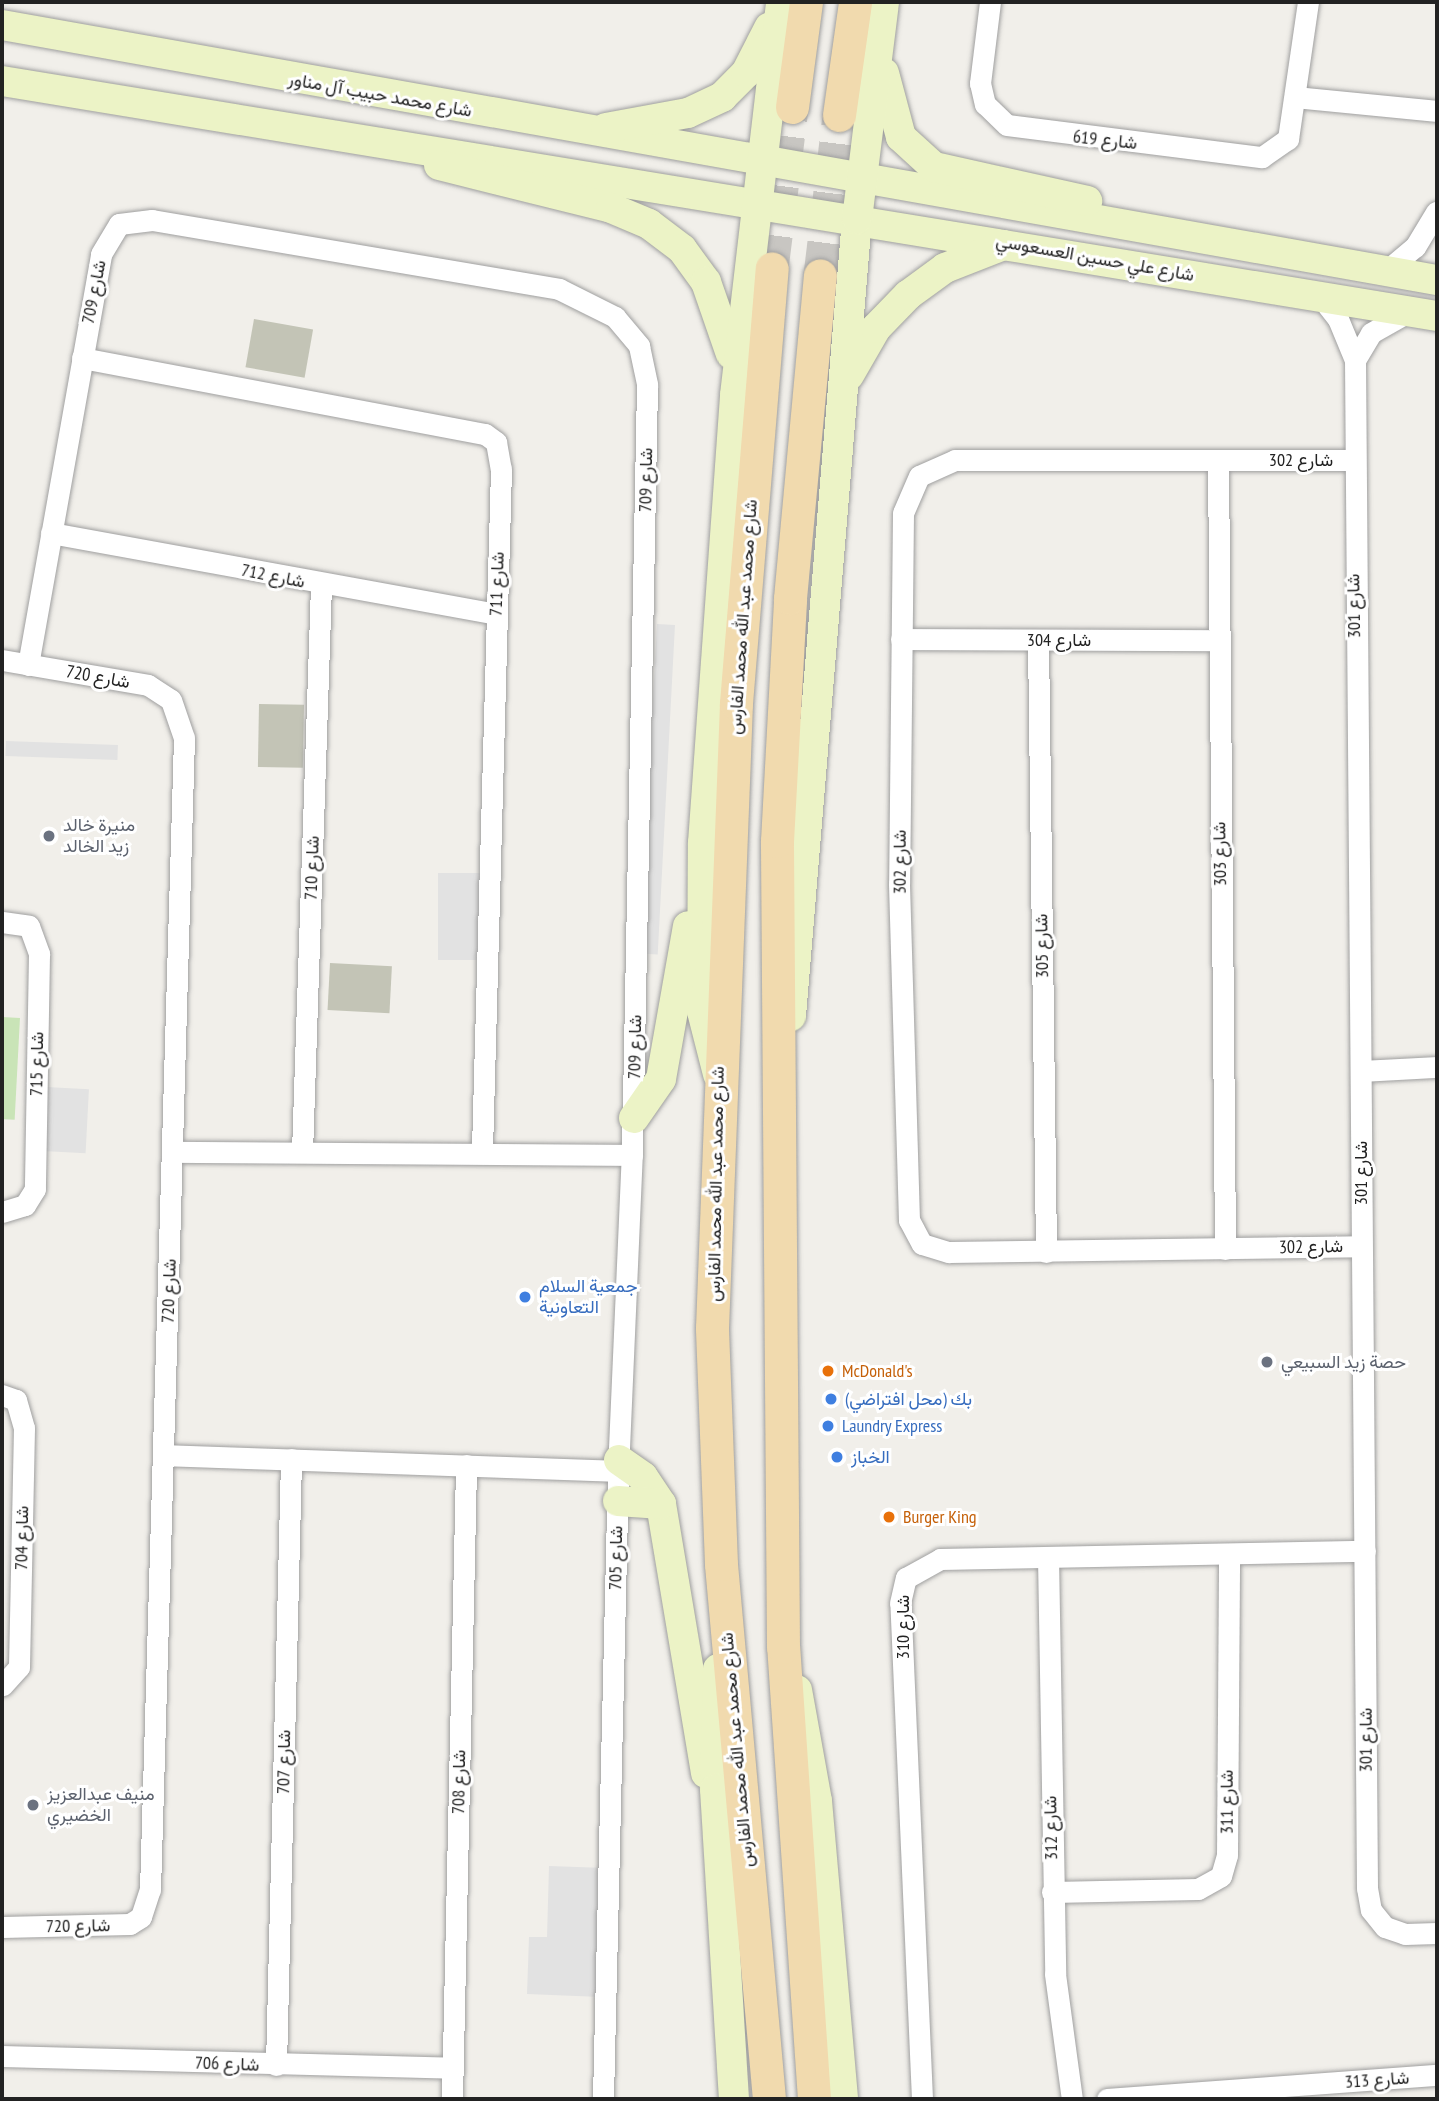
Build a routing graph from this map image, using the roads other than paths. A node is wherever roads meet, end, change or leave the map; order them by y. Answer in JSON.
{"nodes":[{"id":1,"x":780,"y":2,"type":"edge"},
{"id":2,"x":806,"y":2,"type":"edge"},
{"id":3,"x":855,"y":2,"type":"edge"},
{"id":4,"x":884,"y":2,"type":"edge"},
{"id":5,"x":990,"y":2,"type":"edge"},
{"id":6,"x":1308,"y":2,"type":"edge"},
{"id":7,"x":2,"y":25,"type":"edge"},
{"id":8,"x":879,"y":45,"type":"junction"},
{"id":9,"x":2,"y":81,"type":"edge"},
{"id":10,"x":1295,"y":97,"type":"junction"},
{"id":11,"x":792,"y":107,"type":"tunnel mouth"},
{"id":12,"x":1437,"y":111,"type":"edge"},
{"id":13,"x":839,"y":115,"type":"tunnel mouth"},
{"id":14,"x":584,"y":132,"type":"junction"},
{"id":15,"x":382,"y":138,"type":"junction"},
{"id":16,"x":758,"y":163,"type":"junction"},
{"id":17,"x":862,"y":180,"type":"junction"},
{"id":18,"x":752,"y":203,"type":"junction"},
{"id":19,"x":1436,"y":204,"type":"edge"},
{"id":20,"x":857,"y":219,"type":"junction"},
{"id":21,"x":1138,"y":225,"type":"junction"},
{"id":22,"x":1437,"y":234,"type":"edge"},
{"id":23,"x":1009,"y":244,"type":"junction"},
{"id":24,"x":772,"y":268,"type":"tunnel mouth"},
{"id":25,"x":1386,"y":271,"type":"junction"},
{"id":26,"x":820,"y":275,"type":"tunnel mouth"},
{"id":27,"x":1437,"y":280,"type":"edge"},
{"id":28,"x":1320,"y":296,"type":"junction"},
{"id":29,"x":1424,"y":314,"type":"edge"},
{"id":30,"x":82,"y":358,"type":"junction"},
{"id":31,"x":1355,"y":360,"type":"junction"},
{"id":32,"x":843,"y":388,"type":"junction"},
{"id":33,"x":735,"y":395,"type":"junction"},
{"id":34,"x":1218,"y":460,"type":"junction"},
{"id":35,"x":1351,"y":460,"type":"junction"},
{"id":36,"x":51,"y":533,"type":"junction"},
{"id":37,"x":321,"y":585,"type":"junction"},
{"id":38,"x":495,"y":614,"type":"junction"},
{"id":39,"x":901,"y":639,"type":"junction"},
{"id":40,"x":1218,"y":639,"type":"junction"},
{"id":41,"x":1038,"y":640,"type":"junction"},
{"id":42,"x":2,"y":660,"type":"edge"},
{"id":43,"x":28,"y":665,"type":"junction"},
{"id":44,"x":703,"y":843,"type":"junction"},
{"id":45,"x":2,"y":922,"type":"edge"},
{"id":46,"x":1437,"y":1067,"type":"edge"},
{"id":47,"x":1362,"y":1071,"type":"junction"},
{"id":48,"x":718,"y":1074,"type":"junction"},
{"id":49,"x":778,"y":1085,"type":"junction"},
{"id":50,"x":634,"y":1118,"type":"junction"},
{"id":51,"x":482,"y":1151,"type":"junction"},
{"id":52,"x":173,"y":1152,"type":"junction"},
{"id":53,"x":302,"y":1152,"type":"junction"},
{"id":54,"x":632,"y":1155,"type":"junction"},
{"id":55,"x":2,"y":1212,"type":"edge"},
{"id":56,"x":1361,"y":1246,"type":"junction"},
{"id":57,"x":1224,"y":1249,"type":"junction"},
{"id":58,"x":1046,"y":1252,"type":"junction"},
{"id":59,"x":2,"y":1395,"type":"edge"},
{"id":60,"x":164,"y":1455,"type":"junction"},
{"id":61,"x":291,"y":1459,"type":"junction"},
{"id":62,"x":467,"y":1465,"type":"junction"},
{"id":63,"x":619,"y":1465,"type":"junction"},
{"id":64,"x":618,"y":1501,"type":"junction"},
{"id":65,"x":661,"y":1504,"type":"junction"},
{"id":66,"x":1365,"y":1550,"type":"junction"},
{"id":67,"x":1229,"y":1553,"type":"junction"},
{"id":68,"x":1048,"y":1556,"type":"junction"},
{"id":69,"x":720,"y":1564,"type":"junction"},
{"id":70,"x":783,"y":1647,"type":"junction"},
{"id":71,"x":2,"y":1686,"type":"edge"},
{"id":72,"x":716,"y":1807,"type":"junction"},
{"id":73,"x":1052,"y":1892,"type":"junction"},
{"id":74,"x":2,"y":1927,"type":"edge"},
{"id":75,"x":1437,"y":1933,"type":"edge"},
{"id":76,"x":2,"y":2056,"type":"edge"},
{"id":77,"x":276,"y":2065,"type":"junction"},
{"id":78,"x":453,"y":2068,"type":"junction"},
{"id":79,"x":1437,"y":2075,"type":"edge"},
{"id":80,"x":452,"y":2099,"type":"edge"},
{"id":81,"x":603,"y":2099,"type":"edge"},
{"id":82,"x":734,"y":2099,"type":"edge"},
{"id":83,"x":769,"y":2099,"type":"edge"},
{"id":84,"x":814,"y":2099,"type":"edge"},
{"id":85,"x":843,"y":2099,"type":"edge"},
{"id":86,"x":922,"y":2099,"type":"edge"},
{"id":87,"x":1072,"y":2099,"type":"edge"},
{"id":88,"x":1107,"y":2099,"type":"edge"}],
"edges":[{"from":1,"to":14,"type":"street"},
{"from":1,"to":16,"type":"street"},
{"from":2,"to":11,"type":"main road"},
{"from":3,"to":13,"type":"main road"},
{"from":4,"to":8,"type":"street"},
{"from":5,"to":10,"type":"street","name":"شارع 619"},
{"from":6,"to":10,"type":"street","name":"شارع 619"},
{"from":7,"to":14,"type":"street","name":"شارع محمد حبيب آل مناور"},
{"from":8,"to":17,"type":"street"},
{"from":8,"to":21,"type":"street"},
{"from":9,"to":15,"type":"street"},
{"from":10,"to":12,"type":"street"},
{"from":14,"to":16,"type":"street","name":"شارع محمد حبيب آل مناور"},
{"from":15,"to":18,"type":"street"},
{"from":15,"to":33,"type":"street"},
{"from":16,"to":17,"type":"street"},
{"from":16,"to":18,"type":"street"},
{"from":17,"to":20,"type":"street"},
{"from":17,"to":21,"type":"street"},
{"from":18,"to":20,"type":"street","name":"شارع علي حسين العسعوسي"},
{"from":18,"to":33,"type":"street"},
{"from":19,"to":22,"type":"street"},
{"from":19,"to":25,"type":"street"},
{"from":20,"to":23,"type":"street","name":"شارع علي حسين العسعوسي"},
{"from":20,"to":32,"type":"street"},
{"from":21,"to":25,"type":"street"},
{"from":23,"to":28,"type":"street","name":"شارع علي حسين العسعوسي"},
{"from":23,"to":32,"type":"street"},
{"from":24,"to":48,"type":"main road","name":"شارع محمد عبد الله محمد الفارس"},
{"from":25,"to":27,"type":"street"},
{"from":26,"to":49,"type":"main road"},
{"from":28,"to":29,"type":"street","name":"شارع علي حسين العسعوسي"},
{"from":28,"to":31,"type":"street","name":"شارع 301"},
{"from":29,"to":31,"type":"street"},
{"from":30,"to":36,"type":"street","name":"شارع 709"},
{"from":30,"to":38,"type":"street","name":"شارع 711"},
{"from":30,"to":50,"type":"street","name":"شارع 709"},
{"from":31,"to":35,"type":"street","name":"شارع 301"},
{"from":32,"to":49,"type":"street"},
{"from":33,"to":44,"type":"street"},
{"from":34,"to":35,"type":"street","name":"شارع 302"},
{"from":34,"to":39,"type":"street","name":"شارع 302"},
{"from":34,"to":40,"type":"street","name":"شارع 303"},
{"from":35,"to":47,"type":"street","name":"شارع 301"},
{"from":36,"to":37,"type":"street","name":"شارع 712"},
{"from":36,"to":43,"type":"street","name":"شارع 709"},
{"from":37,"to":38,"type":"street","name":"شارع 712"},
{"from":37,"to":53,"type":"street","name":"شارع 710"},
{"from":38,"to":51,"type":"street","name":"شارع 711"},
{"from":39,"to":41,"type":"street","name":"شارع 304"},
{"from":39,"to":58,"type":"street","name":"شارع 302"},
{"from":40,"to":41,"type":"street","name":"شارع 304"},
{"from":40,"to":57,"type":"street","name":"شارع 303"},
{"from":41,"to":58,"type":"street","name":"شارع 305"},
{"from":42,"to":43,"type":"street","name":"شارع 720"},
{"from":43,"to":52,"type":"street","name":"شارع 720"},
{"from":44,"to":48,"type":"street"},
{"from":44,"to":50,"type":"street"},
{"from":45,"to":55,"type":"street","name":"شارع 715"},
{"from":46,"to":47,"type":"street"},
{"from":47,"to":56,"type":"street","name":"شارع 301"},
{"from":48,"to":69,"type":"main road","name":"شارع محمد عبد الله محمد الفارس"},
{"from":49,"to":70,"type":"main road"},
{"from":50,"to":54,"type":"street","name":"شارع 709"},
{"from":51,"to":53,"type":"street"},
{"from":51,"to":54,"type":"street"},
{"from":52,"to":53,"type":"street"},
{"from":52,"to":60,"type":"street","name":"شارع 720"},
{"from":54,"to":63,"type":"street","name":"شارع 705"},
{"from":56,"to":57,"type":"street","name":"شارع 302"},
{"from":56,"to":66,"type":"street","name":"شارع 301"},
{"from":57,"to":58,"type":"street","name":"شارع 302"},
{"from":59,"to":71,"type":"street","name":"شارع 704"},
{"from":60,"to":61,"type":"street"},
{"from":60,"to":74,"type":"street","name":"شارع 720"},
{"from":61,"to":62,"type":"street"},
{"from":61,"to":77,"type":"street","name":"شارع 707"},
{"from":62,"to":63,"type":"street"},
{"from":62,"to":78,"type":"street","name":"شارع 708"},
{"from":63,"to":64,"type":"street","name":"شارع 705"},
{"from":63,"to":65,"type":"street"},
{"from":64,"to":65,"type":"street"},
{"from":64,"to":81,"type":"street","name":"شارع 705"},
{"from":65,"to":72,"type":"street"},
{"from":66,"to":67,"type":"street","name":"شارع 310"},
{"from":66,"to":75,"type":"street","name":"شارع 301"},
{"from":67,"to":68,"type":"street","name":"شارع 310"},
{"from":67,"to":73,"type":"street","name":"شارع 311"},
{"from":68,"to":73,"type":"street","name":"شارع 312"},
{"from":68,"to":86,"type":"street","name":"شارع 310"},
{"from":69,"to":72,"type":"street"},
{"from":69,"to":83,"type":"main road","name":"شارع محمد عبد الله محمد الفارس"},
{"from":70,"to":84,"type":"main road"},
{"from":70,"to":85,"type":"street"},
{"from":72,"to":82,"type":"street"},
{"from":73,"to":87,"type":"street","name":"شارع 312"},
{"from":76,"to":77,"type":"street","name":"شارع 706"},
{"from":77,"to":78,"type":"street","name":"شارع 706"},
{"from":78,"to":80,"type":"street","name":"شارع 708"},
{"from":79,"to":88,"type":"street","name":"شارع 313"}]}
